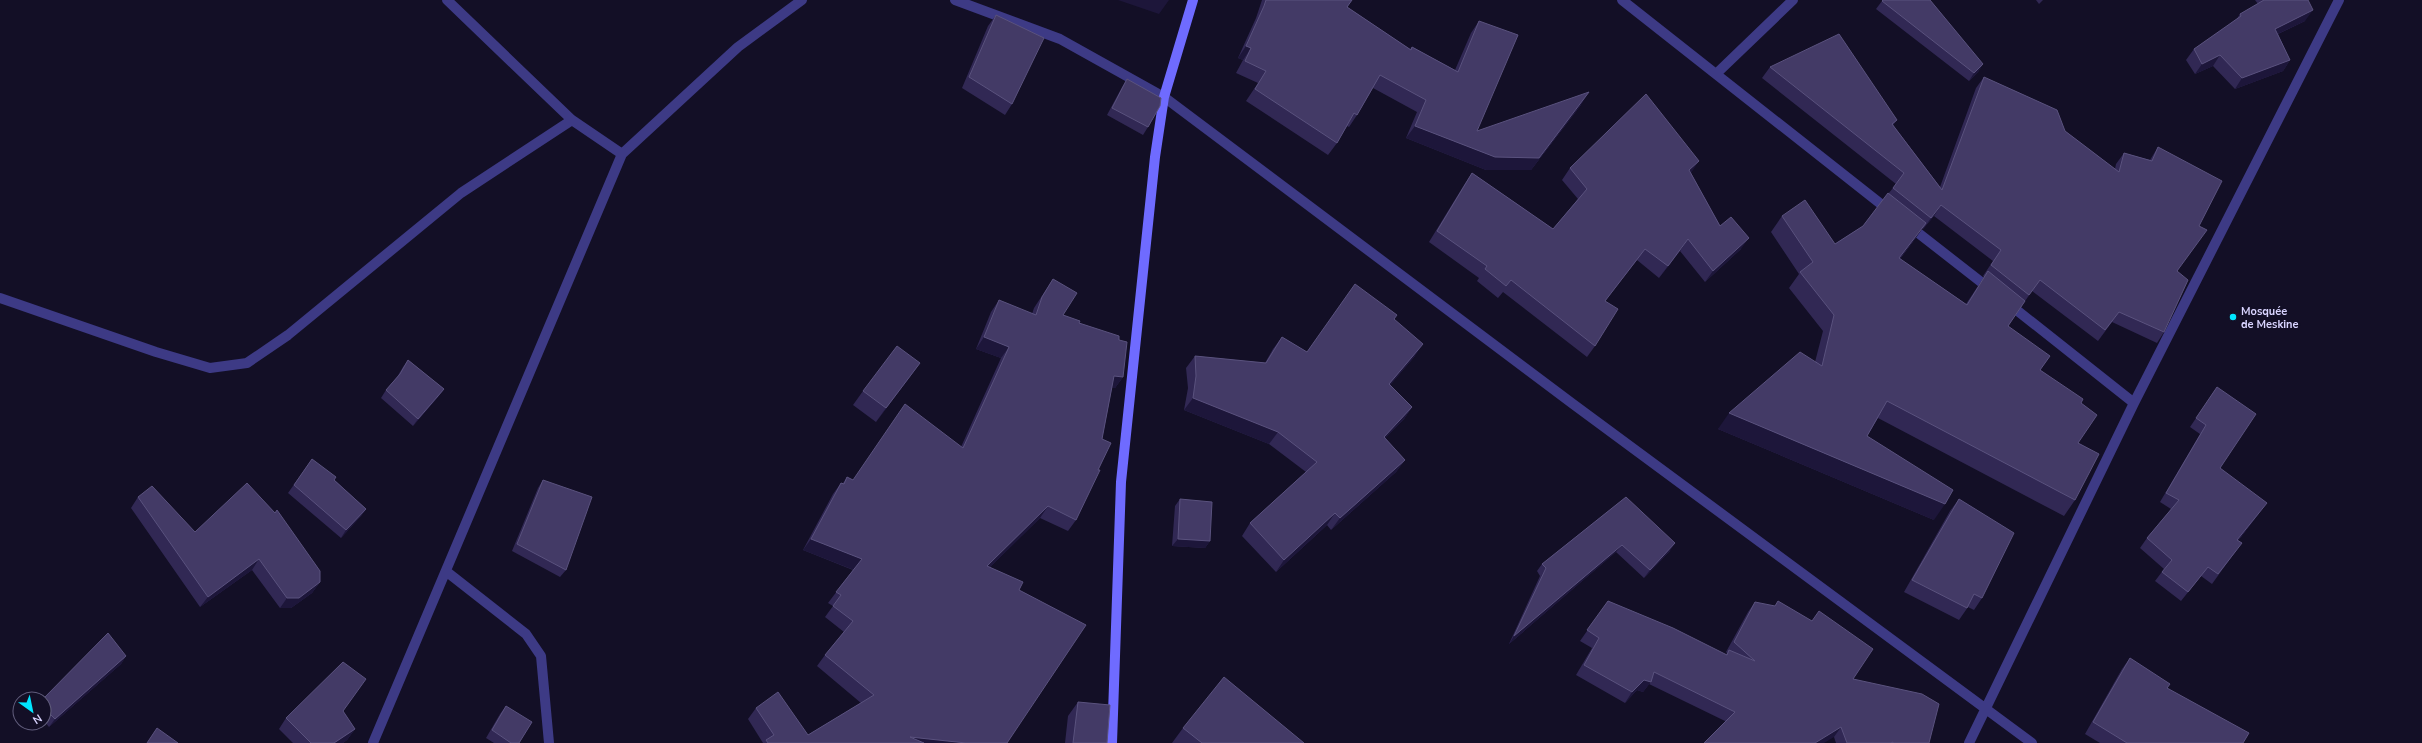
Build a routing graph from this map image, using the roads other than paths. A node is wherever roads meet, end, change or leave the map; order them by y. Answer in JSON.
{"nodes":[{"id":1,"x":447,"y":0,"type":"edge"},
{"id":2,"x":802,"y":0,"type":"edge"},
{"id":3,"x":955,"y":0,"type":"edge"},
{"id":4,"x":1193,"y":0,"type":"edge"},
{"id":5,"x":1622,"y":0,"type":"edge"},
{"id":6,"x":1793,"y":0,"type":"edge"},
{"id":7,"x":2339,"y":0,"type":"edge"},
{"id":8,"x":1716,"y":74,"type":"junction"},
{"id":9,"x":1164,"y":97,"type":"junction"},
{"id":10,"x":572,"y":120,"type":"junction"},
{"id":11,"x":622,"y":154,"type":"junction"},
{"id":12,"x":0,"y":298,"type":"edge"},
{"id":13,"x":2134,"y":403,"type":"junction"},
{"id":14,"x":447,"y":572,"type":"junction"},
{"id":15,"x":1985,"y":710,"type":"junction"},
{"id":16,"x":373,"y":743,"type":"edge"},
{"id":17,"x":548,"y":743,"type":"edge"},
{"id":18,"x":1112,"y":743,"type":"edge"},
{"id":19,"x":1969,"y":743,"type":"edge"},
{"id":20,"x":2032,"y":743,"type":"edge"}],
"edges":[{"from":1,"to":10,"type":"street"},
{"from":2,"to":11,"type":"street"},
{"from":3,"to":9,"type":"street"},
{"from":4,"to":9,"type":"main road"},
{"from":5,"to":8,"type":"street"},
{"from":6,"to":8,"type":"street"},
{"from":7,"to":13,"type":"street"},
{"from":8,"to":13,"type":"street"},
{"from":9,"to":15,"type":"street"},
{"from":9,"to":18,"type":"main road"},
{"from":10,"to":11,"type":"street"},
{"from":10,"to":12,"type":"street"},
{"from":11,"to":14,"type":"street"},
{"from":13,"to":15,"type":"street"},
{"from":14,"to":16,"type":"street"},
{"from":14,"to":17,"type":"street"},
{"from":15,"to":19,"type":"street"},
{"from":15,"to":20,"type":"street"}]}
